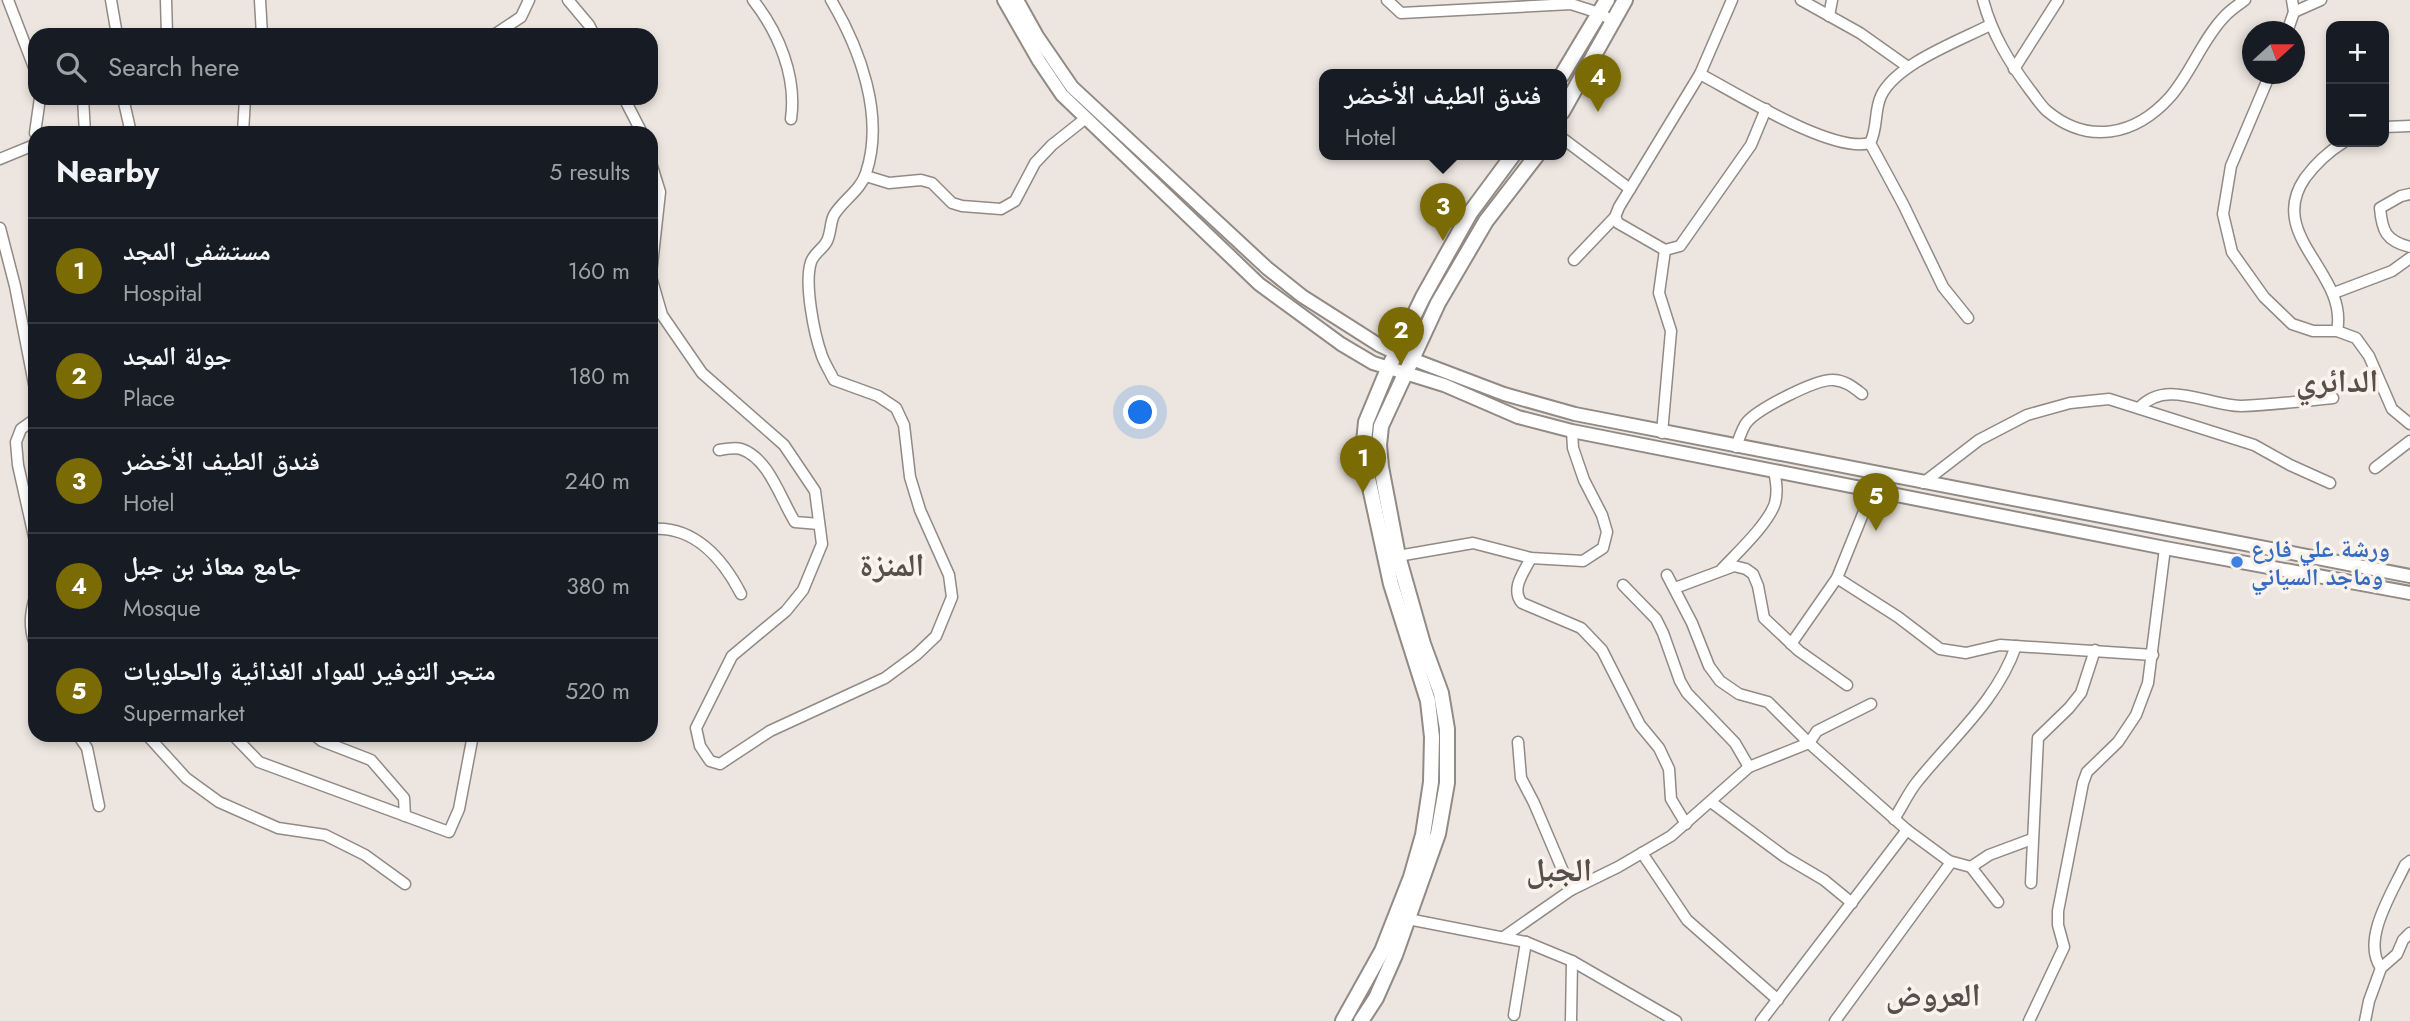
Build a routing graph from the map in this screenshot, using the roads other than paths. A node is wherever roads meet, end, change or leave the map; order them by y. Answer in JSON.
{"nodes":[{"id":1,"x":8,"y":0,"type":"edge"},
{"id":2,"x":111,"y":0,"type":"edge"},
{"id":3,"x":166,"y":0,"type":"edge"},
{"id":4,"x":260,"y":0,"type":"edge"},
{"id":5,"x":529,"y":0,"type":"edge"},
{"id":6,"x":568,"y":0,"type":"edge"},
{"id":7,"x":753,"y":0,"type":"edge"},
{"id":8,"x":831,"y":0,"type":"edge"},
{"id":9,"x":1004,"y":0,"type":"edge"},
{"id":10,"x":1017,"y":0,"type":"edge"},
{"id":11,"x":1387,"y":0,"type":"edge"},
{"id":12,"x":1625,"y":0,"type":"edge"},
{"id":13,"x":1732,"y":0,"type":"edge"},
{"id":14,"x":1801,"y":0,"type":"edge"},
{"id":15,"x":1832,"y":0,"type":"edge"},
{"id":16,"x":1983,"y":0,"type":"edge"},
{"id":17,"x":2058,"y":0,"type":"edge"},
{"id":18,"x":2245,"y":0,"type":"edge"},
{"id":19,"x":2292,"y":0,"type":"edge"},
{"id":20,"x":2321,"y":0,"type":"edge"},
{"id":21,"x":1603,"y":6,"type":"edge"},
{"id":22,"x":2294,"y":12,"type":"junction"},
{"id":23,"x":1829,"y":16,"type":"junction"},
{"id":24,"x":1613,"y":21,"type":"junction"},
{"id":25,"x":2291,"y":21,"type":"edge"},
{"id":26,"x":1990,"y":25,"type":"junction"},
{"id":27,"x":116,"y":28,"type":"edge"},
{"id":28,"x":167,"y":28,"type":"edge"},
{"id":29,"x":261,"y":28,"type":"edge"},
{"id":30,"x":504,"y":28,"type":"edge"},
{"id":31,"x":590,"y":28,"type":"edge"},
{"id":32,"x":28,"y":52,"type":"edge"},
{"id":33,"x":1908,"y":67,"type":"junction"},
{"id":34,"x":1566,"y":69,"type":"edge"},
{"id":35,"x":2014,"y":69,"type":"junction"},
{"id":36,"x":1700,"y":74,"type":"junction"},
{"id":37,"x":2266,"y":84,"type":"edge"},
{"id":38,"x":1567,"y":103,"type":"edge"},
{"id":39,"x":39,"y":105,"type":"edge"},
{"id":40,"x":83,"y":105,"type":"edge"},
{"id":41,"x":125,"y":105,"type":"edge"},
{"id":42,"x":245,"y":105,"type":"edge"},
{"id":43,"x":628,"y":105,"type":"edge"},
{"id":44,"x":1766,"y":108,"type":"junction"},
{"id":45,"x":1086,"y":118,"type":"junction"},
{"id":46,"x":791,"y":119,"type":"dead end"},
{"id":47,"x":36,"y":126,"type":"edge"},
{"id":48,"x":85,"y":126,"type":"edge"},
{"id":49,"x":130,"y":126,"type":"edge"},
{"id":50,"x":243,"y":126,"type":"edge"},
{"id":51,"x":638,"y":126,"type":"edge"},
{"id":52,"x":2410,"y":126,"type":"edge"},
{"id":53,"x":2389,"y":127,"type":"edge"},
{"id":54,"x":1567,"y":142,"type":"edge"},
{"id":55,"x":1870,"y":143,"type":"junction"},
{"id":56,"x":28,"y":147,"type":"edge"},
{"id":57,"x":2335,"y":147,"type":"edge"},
{"id":58,"x":0,"y":159,"type":"edge"},
{"id":59,"x":1509,"y":160,"type":"edge"},
{"id":60,"x":1533,"y":160,"type":"edge"},
{"id":61,"x":866,"y":176,"type":"junction"},
{"id":62,"x":658,"y":186,"type":"edge"},
{"id":63,"x":1630,"y":189,"type":"junction"},
{"id":64,"x":1182,"y":190,"type":"junction"},
{"id":65,"x":2410,"y":194,"type":"edge"},
{"id":66,"x":1173,"y":201,"type":"junction"},
{"id":67,"x":658,"y":211,"type":"edge"},
{"id":68,"x":1615,"y":217,"type":"junction"},
{"id":69,"x":0,"y":228,"type":"edge"},
{"id":70,"x":2410,"y":247,"type":"edge"},
{"id":71,"x":1665,"y":250,"type":"junction"},
{"id":72,"x":2410,"y":258,"type":"edge"},
{"id":73,"x":1574,"y":260,"type":"dead end"},
{"id":74,"x":2334,"y":293,"type":"junction"},
{"id":75,"x":658,"y":301,"type":"edge"},
{"id":76,"x":1968,"y":318,"type":"dead end"},
{"id":77,"x":2337,"y":331,"type":"junction"},
{"id":78,"x":28,"y":353,"type":"edge"},
{"id":79,"x":1403,"y":356,"type":"junction"},
{"id":80,"x":1388,"y":369,"type":"junction"},
{"id":81,"x":1404,"y":373,"type":"junction"},
{"id":82,"x":1862,"y":394,"type":"dead end"},
{"id":83,"x":2333,"y":398,"type":"dead end"},
{"id":84,"x":2138,"y":408,"type":"junction"},
{"id":85,"x":1553,"y":409,"type":"junction"},
{"id":86,"x":28,"y":424,"type":"edge"},
{"id":87,"x":2410,"y":424,"type":"edge"},
{"id":88,"x":1549,"y":426,"type":"junction"},
{"id":89,"x":1572,"y":431,"type":"junction"},
{"id":90,"x":1662,"y":433,"type":"junction"},
{"id":91,"x":2410,"y":441,"type":"edge"},
{"id":92,"x":1736,"y":447,"type":"junction"},
{"id":93,"x":719,"y":450,"type":"dead end"},
{"id":94,"x":2375,"y":468,"type":"dead end"},
{"id":95,"x":1774,"y":470,"type":"junction"},
{"id":96,"x":1923,"y":483,"type":"junction"},
{"id":97,"x":2330,"y":483,"type":"dead end"},
{"id":98,"x":1939,"y":486,"type":"junction"},
{"id":99,"x":1873,"y":489,"type":"junction"},
{"id":100,"x":1936,"y":502,"type":"junction"},
{"id":101,"x":28,"y":505,"type":"edge"},
{"id":102,"x":819,"y":524,"type":"junction"},
{"id":103,"x":658,"y":529,"type":"edge"},
{"id":104,"x":2165,"y":548,"type":"junction"},
{"id":105,"x":2282,"y":552,"type":"junction"},
{"id":106,"x":1398,"y":556,"type":"junction"},
{"id":107,"x":1531,"y":558,"type":"junction"},
{"id":108,"x":2280,"y":569,"type":"junction"},
{"id":109,"x":1718,"y":573,"type":"junction"},
{"id":110,"x":1667,"y":575,"type":"dead end"},
{"id":111,"x":2410,"y":576,"type":"edge"},
{"id":112,"x":1837,"y":578,"type":"junction"},
{"id":113,"x":1623,"y":584,"type":"dead end"},
{"id":114,"x":1675,"y":589,"type":"junction"},
{"id":115,"x":2410,"y":593,"type":"edge"},
{"id":116,"x":741,"y":594,"type":"dead end"},
{"id":117,"x":1791,"y":644,"type":"junction"},
{"id":118,"x":2016,"y":646,"type":"junction"},
{"id":119,"x":2095,"y":650,"type":"junction"},
{"id":120,"x":2153,"y":655,"type":"junction"},
{"id":121,"x":1847,"y":685,"type":"dead end"},
{"id":122,"x":1871,"y":704,"type":"dead end"},
{"id":123,"x":83,"y":742,"type":"edge"},
{"id":124,"x":153,"y":742,"type":"edge"},
{"id":125,"x":240,"y":742,"type":"edge"},
{"id":126,"x":325,"y":742,"type":"edge"},
{"id":127,"x":472,"y":742,"type":"edge"},
{"id":128,"x":1518,"y":742,"type":"dead end"},
{"id":129,"x":1809,"y":743,"type":"junction"},
{"id":130,"x":1749,"y":768,"type":"junction"},
{"id":131,"x":1712,"y":802,"type":"junction"},
{"id":132,"x":99,"y":806,"type":"dead end"},
{"id":133,"x":405,"y":816,"type":"junction"},
{"id":134,"x":1894,"y":819,"type":"junction"},
{"id":135,"x":1686,"y":824,"type":"junction"},
{"id":136,"x":1907,"y":830,"type":"junction"},
{"id":137,"x":2032,"y":839,"type":"junction"},
{"id":138,"x":1642,"y":853,"type":"junction"},
{"id":139,"x":1949,"y":860,"type":"junction"},
{"id":140,"x":2410,"y":861,"type":"edge"},
{"id":141,"x":1971,"y":867,"type":"junction"},
{"id":142,"x":2031,"y":883,"type":"dead end"},
{"id":143,"x":405,"y":884,"type":"dead end"},
{"id":144,"x":1571,"y":890,"type":"junction"},
{"id":145,"x":1998,"y":902,"type":"dead end"},
{"id":146,"x":1852,"y":903,"type":"junction"},
{"id":147,"x":1408,"y":919,"type":"junction"},
{"id":148,"x":2410,"y":933,"type":"edge"},
{"id":149,"x":1505,"y":936,"type":"junction"},
{"id":150,"x":1526,"y":942,"type":"junction"},
{"id":151,"x":1572,"y":961,"type":"junction"},
{"id":152,"x":2381,"y":968,"type":"junction"},
{"id":153,"x":1778,"y":999,"type":"junction"},
{"id":154,"x":1514,"y":1015,"type":"dead end"},
{"id":155,"x":1343,"y":1021,"type":"edge"},
{"id":156,"x":1361,"y":1021,"type":"edge"},
{"id":157,"x":1571,"y":1021,"type":"edge"},
{"id":158,"x":1676,"y":1021,"type":"edge"},
{"id":159,"x":1761,"y":1021,"type":"edge"},
{"id":160,"x":1835,"y":1021,"type":"edge"},
{"id":161,"x":2029,"y":1021,"type":"edge"},
{"id":162,"x":2365,"y":1021,"type":"edge"}],
"edges":[{"from":1,"to":32,"type":"street"},
{"from":2,"to":27,"type":"street"},
{"from":3,"to":28,"type":"street"},
{"from":4,"to":29,"type":"street"},
{"from":5,"to":30,"type":"street"},
{"from":6,"to":31,"type":"street"},
{"from":7,"to":46,"type":"street"},
{"from":8,"to":61,"type":"street"},
{"from":9,"to":45,"type":"main road"},
{"from":10,"to":64,"type":"main road"},
{"from":11,"to":21,"type":"street"},
{"from":12,"to":24,"type":"main road"},
{"from":13,"to":36,"type":"street"},
{"from":14,"to":23,"type":"street"},
{"from":15,"to":23,"type":"street"},
{"from":16,"to":26,"type":"street"},
{"from":17,"to":35,"type":"street"},
{"from":18,"to":35,"type":"street"},
{"from":19,"to":22,"type":"street"},
{"from":20,"to":22,"type":"street"},
{"from":21,"to":24,"type":"street"},
{"from":21,"to":34,"type":"main road"},
{"from":22,"to":25,"type":"street"},
{"from":23,"to":33,"type":"street"},
{"from":24,"to":38,"type":"main road"},
{"from":26,"to":33,"type":"street"},
{"from":26,"to":35,"type":"street"},
{"from":33,"to":55,"type":"street"},
{"from":36,"to":44,"type":"street"},
{"from":36,"to":63,"type":"street"},
{"from":37,"to":77,"type":"street"},
{"from":39,"to":47,"type":"street"},
{"from":40,"to":48,"type":"street"},
{"from":41,"to":49,"type":"street"},
{"from":42,"to":50,"type":"street"},
{"from":43,"to":51,"type":"street"},
{"from":44,"to":55,"type":"street"},
{"from":44,"to":71,"type":"street"},
{"from":45,"to":61,"type":"street"},
{"from":45,"to":66,"type":"main road"},
{"from":52,"to":53,"type":"street"},
{"from":54,"to":63,"type":"street"},
{"from":55,"to":76,"type":"street"},
{"from":56,"to":58,"type":"street"},
{"from":57,"to":74,"type":"street"},
{"from":59,"to":79,"type":"main road"},
{"from":60,"to":79,"type":"main road"},
{"from":61,"to":102,"type":"street"},
{"from":62,"to":67,"type":"street"},
{"from":63,"to":68,"type":"street"},
{"from":64,"to":66,"type":"main road"},
{"from":64,"to":79,"type":"main road"},
{"from":65,"to":70,"type":"street"},
{"from":66,"to":80,"type":"main road"},
{"from":68,"to":71,"type":"street"},
{"from":68,"to":73,"type":"street"},
{"from":69,"to":78,"type":"street"},
{"from":71,"to":90,"type":"street"},
{"from":72,"to":74,"type":"street"},
{"from":74,"to":77,"type":"street"},
{"from":75,"to":102,"type":"street"},
{"from":77,"to":87,"type":"street"},
{"from":79,"to":80,"type":"main road"},
{"from":79,"to":81,"type":"main road"},
{"from":79,"to":85,"type":"main road"},
{"from":80,"to":81,"type":"main road"},
{"from":80,"to":155,"type":"main road"},
{"from":81,"to":88,"type":"main road"},
{"from":81,"to":106,"type":"main road"},
{"from":82,"to":92,"type":"street"},
{"from":83,"to":84,"type":"street"},
{"from":84,"to":96,"type":"street"},
{"from":84,"to":97,"type":"street"},
{"from":85,"to":88,"type":"main road"},
{"from":85,"to":90,"type":"main road"},
{"from":86,"to":101,"type":"street"},
{"from":88,"to":89,"type":"main road"},
{"from":89,"to":95,"type":"main road"},
{"from":89,"to":107,"type":"street"},
{"from":90,"to":92,"type":"main road"},
{"from":91,"to":94,"type":"street"},
{"from":92,"to":96,"type":"main road"},
{"from":93,"to":102,"type":"street"},
{"from":95,"to":99,"type":"main road"},
{"from":95,"to":109,"type":"street"},
{"from":96,"to":98,"type":"main road"},
{"from":98,"to":100,"type":"main road"},
{"from":98,"to":105,"type":"main road"},
{"from":99,"to":100,"type":"main road"},
{"from":99,"to":112,"type":"street"},
{"from":100,"to":104,"type":"main road"},
{"from":103,"to":116,"type":"street"},
{"from":104,"to":108,"type":"main road"},
{"from":104,"to":120,"type":"street"},
{"from":105,"to":108,"type":"main road"},
{"from":105,"to":111,"type":"main road"},
{"from":106,"to":107,"type":"street"},
{"from":106,"to":147,"type":"main road"},
{"from":107,"to":135,"type":"street"},
{"from":108,"to":115,"type":"main road"},
{"from":109,"to":114,"type":"street"},
{"from":109,"to":117,"type":"street"},
{"from":110,"to":114,"type":"street"},
{"from":112,"to":117,"type":"street"},
{"from":112,"to":118,"type":"street"},
{"from":113,"to":130,"type":"street"},
{"from":114,"to":129,"type":"street"},
{"from":117,"to":121,"type":"street"},
{"from":118,"to":119,"type":"street"},
{"from":118,"to":134,"type":"street"},
{"from":119,"to":120,"type":"street"},
{"from":119,"to":137,"type":"street"},
{"from":120,"to":161,"type":"street"},
{"from":122,"to":129,"type":"street"},
{"from":123,"to":132,"type":"street"},
{"from":124,"to":143,"type":"street"},
{"from":125,"to":133,"type":"street"},
{"from":126,"to":133,"type":"street"},
{"from":127,"to":133,"type":"street"},
{"from":128,"to":144,"type":"street"},
{"from":129,"to":130,"type":"street"},
{"from":129,"to":134,"type":"street"},
{"from":130,"to":131,"type":"street"},
{"from":131,"to":135,"type":"street"},
{"from":131,"to":146,"type":"street"},
{"from":134,"to":136,"type":"street"},
{"from":135,"to":138,"type":"street"},
{"from":136,"to":139,"type":"street"},
{"from":136,"to":146,"type":"street"},
{"from":137,"to":141,"type":"street"},
{"from":137,"to":142,"type":"street"},
{"from":138,"to":144,"type":"street"},
{"from":138,"to":153,"type":"street"},
{"from":139,"to":141,"type":"street"},
{"from":139,"to":160,"type":"street"},
{"from":140,"to":152,"type":"street"},
{"from":141,"to":145,"type":"street"},
{"from":144,"to":149,"type":"street"},
{"from":146,"to":153,"type":"street"},
{"from":147,"to":149,"type":"street"},
{"from":147,"to":156,"type":"main road"},
{"from":148,"to":152,"type":"street"},
{"from":149,"to":150,"type":"street"},
{"from":150,"to":151,"type":"street"},
{"from":150,"to":154,"type":"street"},
{"from":151,"to":157,"type":"street"},
{"from":151,"to":158,"type":"street"},
{"from":152,"to":162,"type":"street"},
{"from":153,"to":159,"type":"street"}]}
